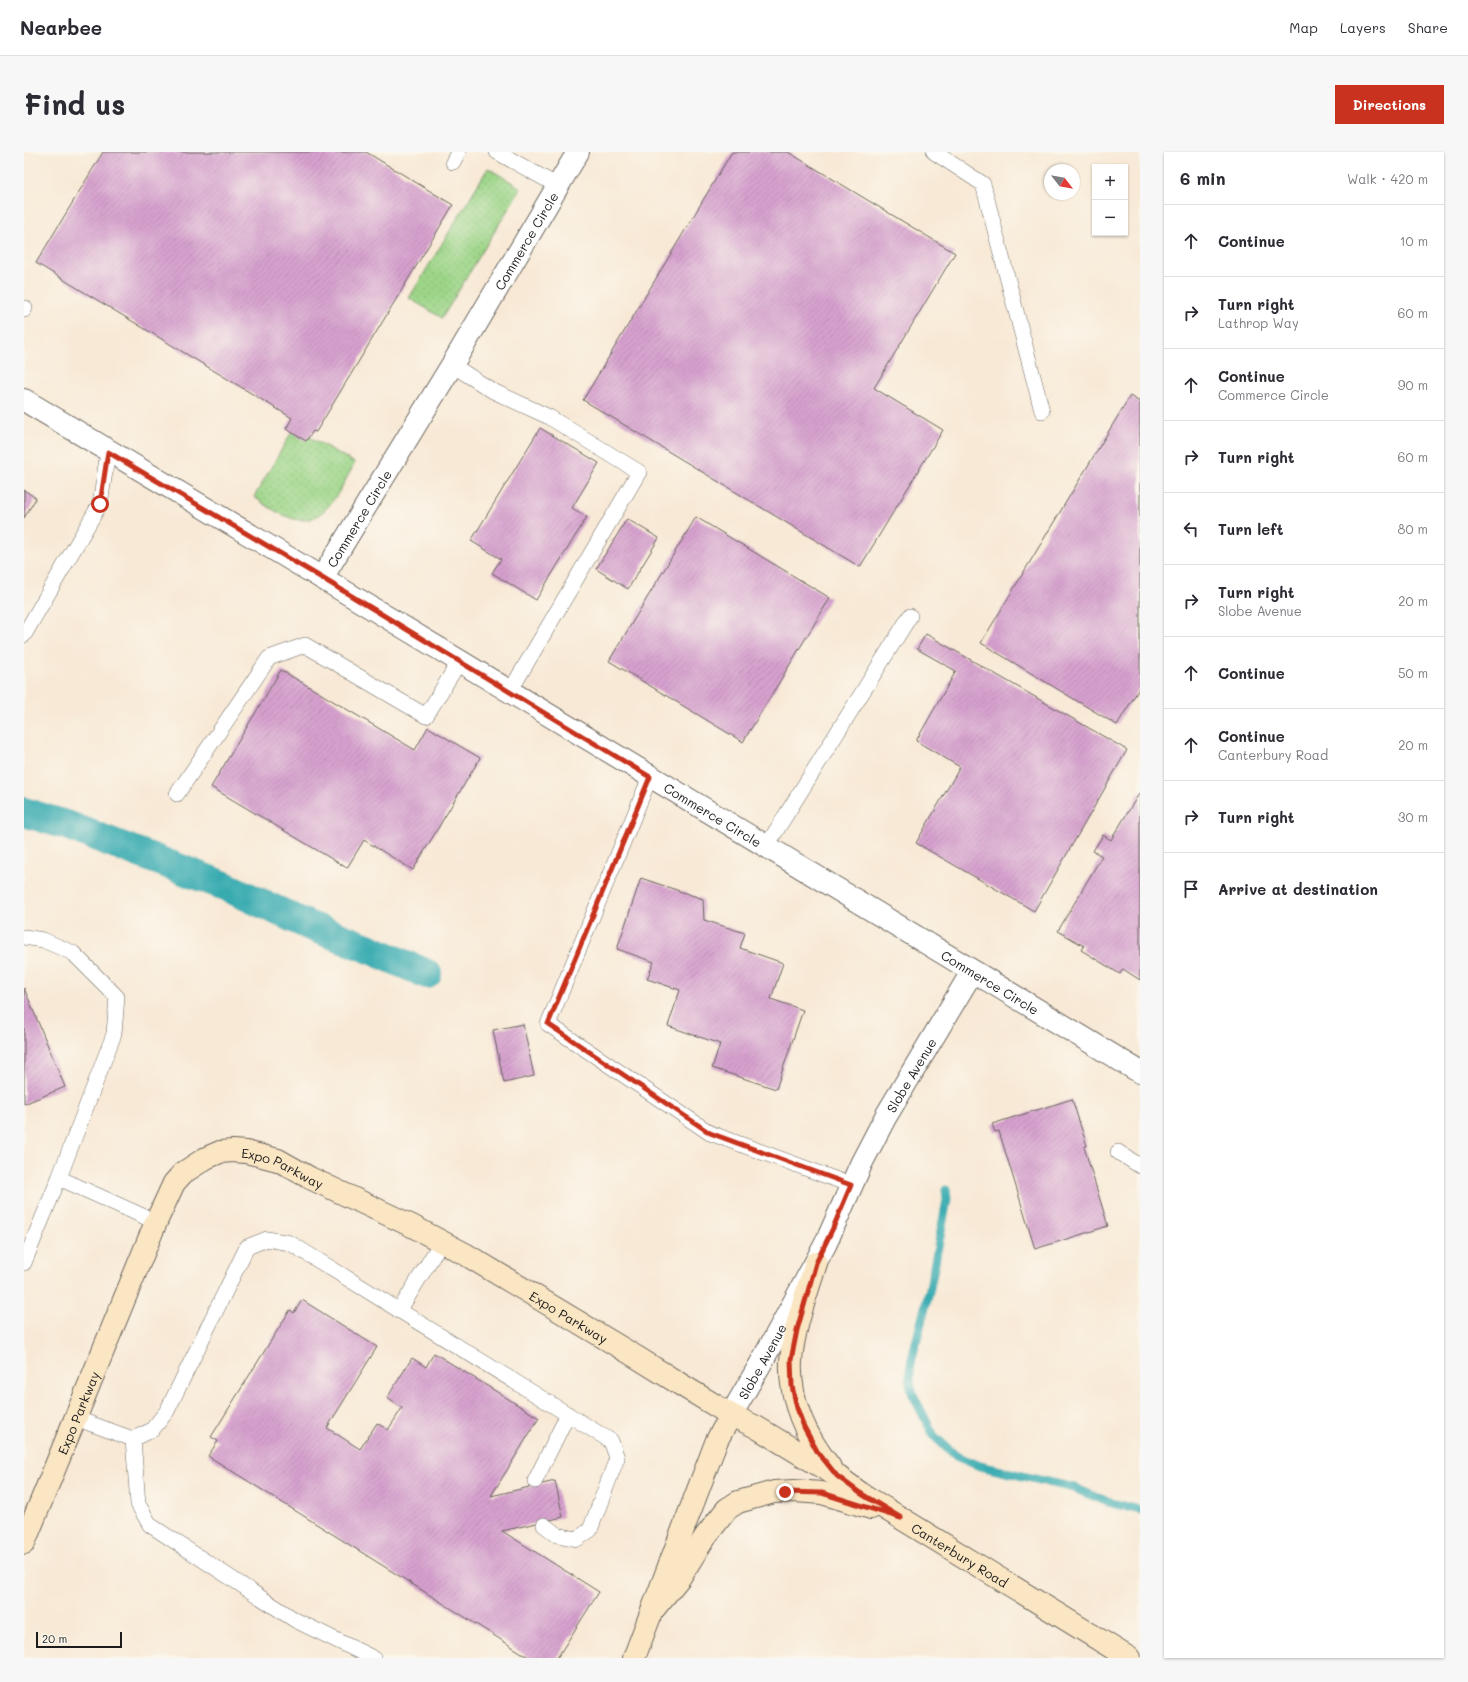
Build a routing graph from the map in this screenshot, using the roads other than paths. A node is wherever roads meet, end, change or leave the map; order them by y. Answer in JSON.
{"nodes":[{"id":1,"x":497,"y":152,"type":"edge"},
{"id":2,"x":578,"y":152,"type":"edge"},
{"id":3,"x":934,"y":152,"type":"edge"},
{"id":4,"x":558,"y":186,"type":"junction"},
{"id":5,"x":452,"y":365,"type":"junction"},
{"id":6,"x":24,"y":400,"type":"edge"},
{"id":7,"x":1042,"y":411,"type":"dead end"},
{"id":8,"x":108,"y":452,"type":"junction"},
{"id":9,"x":322,"y":578,"type":"junction"},
{"id":10,"x":910,"y":616,"type":"dead end"},
{"id":11,"x":24,"y":635,"type":"edge"},
{"id":12,"x":459,"y":662,"type":"junction"},
{"id":13,"x":509,"y":693,"type":"junction"},
{"id":14,"x":650,"y":777,"type":"junction"},
{"id":15,"x":178,"y":794,"type":"dead end"},
{"id":16,"x":766,"y":847,"type":"junction"},
{"id":17,"x":24,"y":937,"type":"edge"},
{"id":18,"x":972,"y":972,"type":"junction"},
{"id":19,"x":1140,"y":1072,"type":"edge"},
{"id":20,"x":1118,"y":1152,"type":"dead end"},
{"id":21,"x":1140,"y":1166,"type":"edge"},
{"id":22,"x":59,"y":1178,"type":"junction"},
{"id":23,"x":851,"y":1185,"type":"junction"},
{"id":24,"x":156,"y":1222,"type":"junction"},
{"id":25,"x":442,"y":1241,"type":"junction"},
{"id":26,"x":24,"y":1263,"type":"edge"},
{"id":27,"x":816,"y":1263,"type":"junction"},
{"id":28,"x":399,"y":1311,"type":"junction"},
{"id":29,"x":568,"y":1414,"type":"junction"},
{"id":30,"x":730,"y":1415,"type":"junction"},
{"id":31,"x":75,"y":1418,"type":"junction"},
{"id":32,"x":133,"y":1439,"type":"junction"},
{"id":33,"x":837,"y":1476,"type":"junction"},
{"id":34,"x":535,"y":1481,"type":"dead end"},
{"id":35,"x":901,"y":1518,"type":"junction"},
{"id":36,"x":544,"y":1526,"type":"dead end"},
{"id":37,"x":24,"y":1543,"type":"edge"},
{"id":38,"x":652,"y":1611,"type":"junction"},
{"id":39,"x":373,"y":1658,"type":"edge"},
{"id":40,"x":634,"y":1658,"type":"edge"},
{"id":41,"x":1129,"y":1658,"type":"edge"}],
"edges":[{"from":1,"to":4,"type":"lane"},
{"from":2,"to":4,"type":"street","name":"Commerce Circle"},
{"from":3,"to":7,"type":"lane"},
{"from":4,"to":5,"type":"street","name":"Commerce Circle"},
{"from":5,"to":9,"type":"street","name":"Commerce Circle"},
{"from":5,"to":13,"type":"lane"},
{"from":6,"to":8,"type":"street"},
{"from":8,"to":9,"type":"street"},
{"from":8,"to":11,"type":"lane"},
{"from":9,"to":12,"type":"street","name":"Commerce Circle"},
{"from":10,"to":16,"type":"lane"},
{"from":12,"to":13,"type":"street","name":"Commerce Circle"},
{"from":12,"to":15,"type":"lane"},
{"from":13,"to":14,"type":"street","name":"Commerce Circle"},
{"from":14,"to":16,"type":"street","name":"Commerce Circle"},
{"from":14,"to":23,"type":"lane"},
{"from":16,"to":18,"type":"street","name":"Commerce Circle"},
{"from":17,"to":22,"type":"lane"},
{"from":18,"to":19,"type":"street","name":"Commerce Circle"},
{"from":18,"to":23,"type":"street","name":"Slobe Avenue"},
{"from":20,"to":21,"type":"lane"},
{"from":22,"to":24,"type":"lane"},
{"from":22,"to":26,"type":"lane"},
{"from":23,"to":27,"type":"street","name":"Slobe Avenue"},
{"from":24,"to":25,"type":"street","name":"Expo Parkway"},
{"from":24,"to":31,"type":"street","name":"Expo Parkway"},
{"from":25,"to":28,"type":"lane"},
{"from":25,"to":30,"type":"street","name":"Expo Parkway"},
{"from":27,"to":30,"type":"street","name":"Slobe Avenue"},
{"from":27,"to":33,"type":"street"},
{"from":28,"to":29,"type":"lane"},
{"from":28,"to":32,"type":"lane"},
{"from":29,"to":34,"type":"lane"},
{"from":29,"to":36,"type":"lane"},
{"from":30,"to":33,"type":"street","name":"Canterbury Road"},
{"from":30,"to":38,"type":"street","name":"Slobe Avenue"},
{"from":31,"to":32,"type":"lane"},
{"from":31,"to":37,"type":"street","name":"Expo Parkway"},
{"from":32,"to":39,"type":"lane"},
{"from":33,"to":35,"type":"street","name":"Canterbury Road"},
{"from":35,"to":38,"type":"street"},
{"from":35,"to":41,"type":"street","name":"Canterbury Road"},
{"from":38,"to":40,"type":"street","name":"Slobe Avenue"}]}
